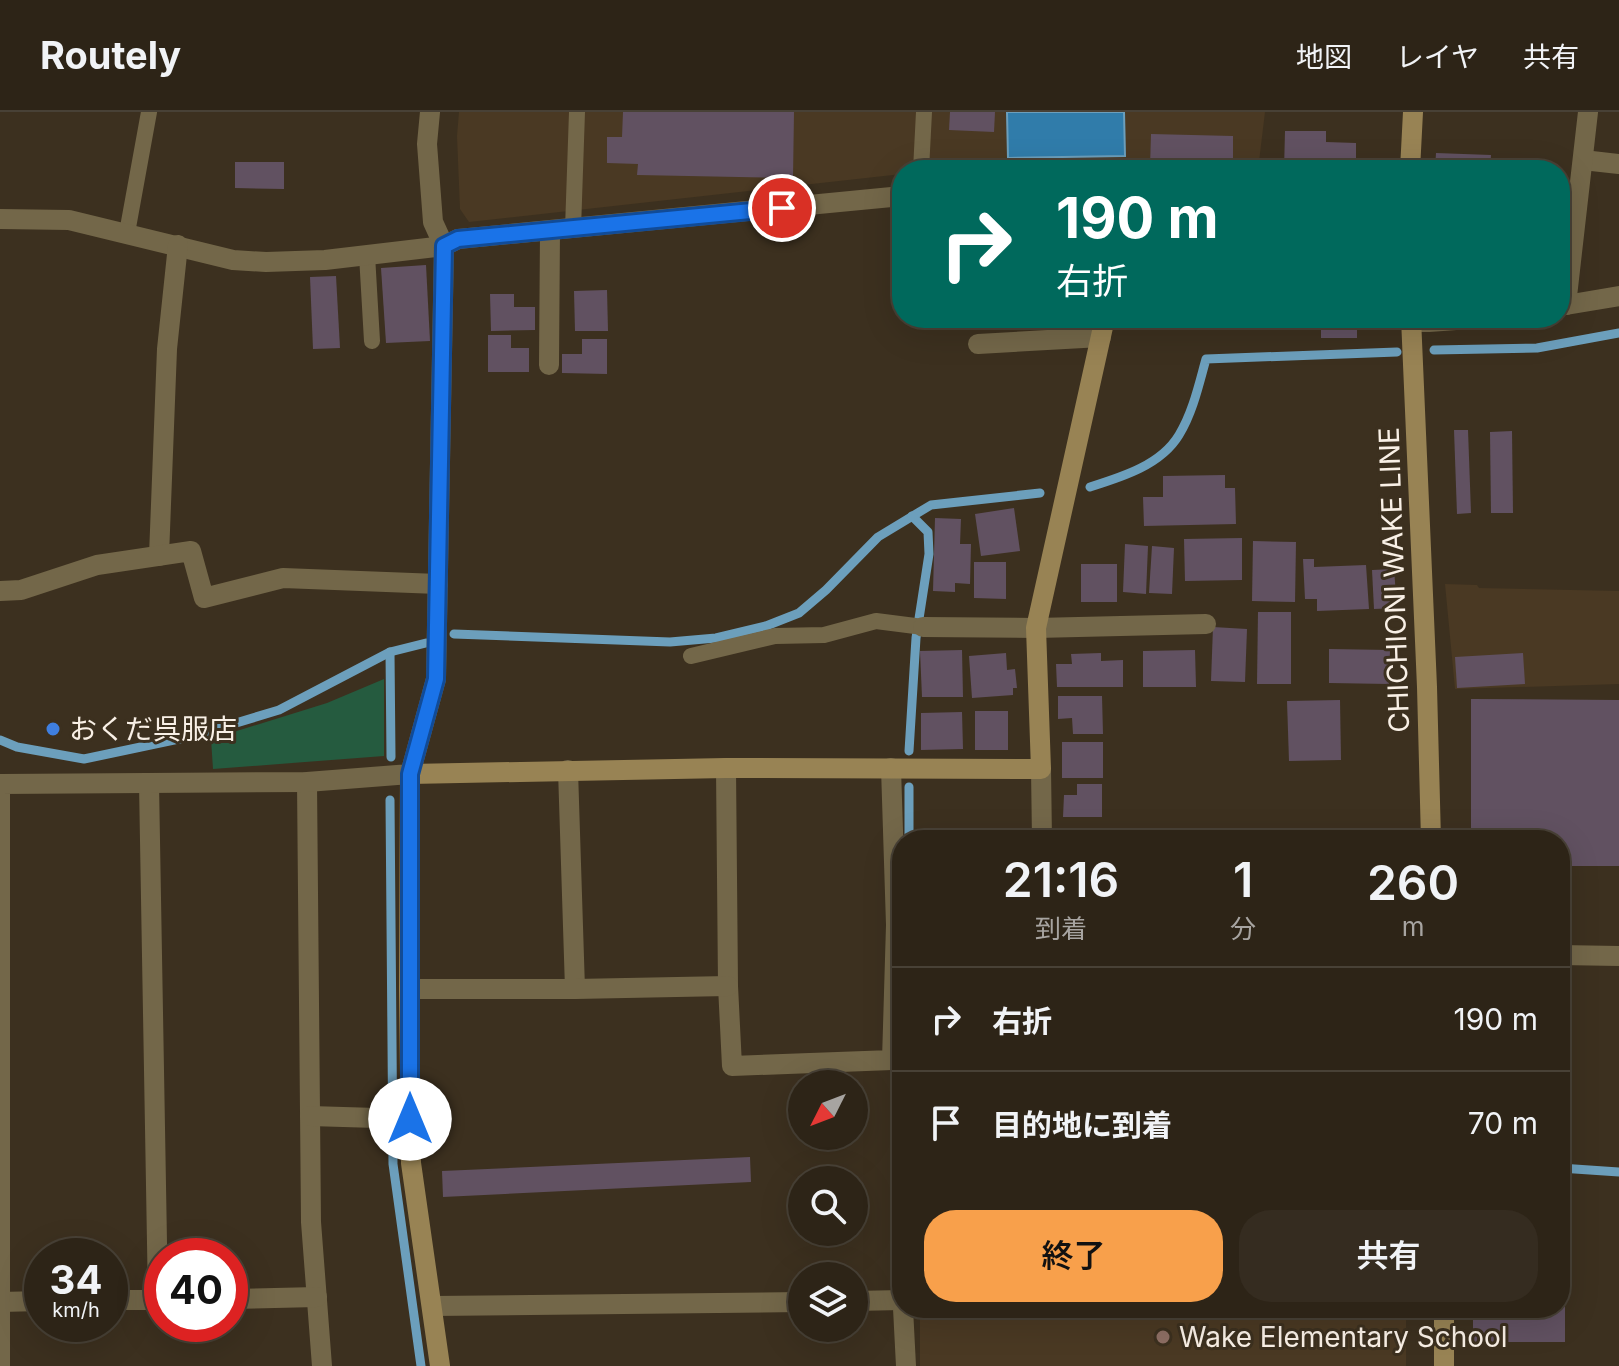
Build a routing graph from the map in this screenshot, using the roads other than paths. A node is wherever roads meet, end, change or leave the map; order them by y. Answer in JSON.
{"nodes":[{"id":1,"x":149,"y":112,"type":"edge"},
{"id":2,"x":430,"y":112,"type":"edge"},
{"id":3,"x":577,"y":112,"type":"edge"},
{"id":4,"x":924,"y":112,"type":"edge"},
{"id":5,"x":1413,"y":112,"type":"edge"},
{"id":6,"x":1588,"y":112,"type":"edge"},
{"id":7,"x":922,"y":160,"type":"edge"},
{"id":8,"x":1411,"y":160,"type":"edge"},
{"id":9,"x":1583,"y":160,"type":"junction"},
{"id":10,"x":1619,"y":164,"type":"edge"},
{"id":11,"x":892,"y":197,"type":"edge"},
{"id":12,"x":0,"y":219,"type":"edge"},
{"id":13,"x":573,"y":229,"type":"junction"},
{"id":14,"x":550,"y":231,"type":"junction"},
{"id":15,"x":127,"y":233,"type":"junction"},
{"id":16,"x":178,"y":245,"type":"junction"},
{"id":17,"x":444,"y":246,"type":"junction"},
{"id":18,"x":367,"y":255,"type":"junction"},
{"id":19,"x":1570,"y":255,"type":"edge"},
{"id":20,"x":1619,"y":296,"type":"edge"},
{"id":21,"x":1570,"y":305,"type":"edge"},
{"id":22,"x":1096,"y":328,"type":"edge"},
{"id":23,"x":1103,"y":328,"type":"edge"},
{"id":24,"x":1411,"y":328,"type":"edge"},
{"id":25,"x":372,"y":341,"type":"dead end"},
{"id":26,"x":978,"y":344,"type":"dead end"},
{"id":27,"x":549,"y":365,"type":"dead end"},
{"id":28,"x":159,"y":556,"type":"junction"},
{"id":29,"x":438,"y":584,"type":"junction"},
{"id":30,"x":0,"y":591,"type":"edge"},
{"id":31,"x":1206,"y":624,"type":"dead end"},
{"id":32,"x":918,"y":627,"type":"joint"},
{"id":33,"x":1036,"y":628,"type":"junction"},
{"id":34,"x":691,"y":656,"type":"dead end"},
{"id":35,"x":726,"y":768,"type":"junction"},
{"id":36,"x":891,"y":768,"type":"junction"},
{"id":37,"x":1041,"y":769,"type":"junction"},
{"id":38,"x":568,"y":770,"type":"junction"},
{"id":39,"x":410,"y":774,"type":"junction"},
{"id":40,"x":307,"y":782,"type":"junction"},
{"id":41,"x":149,"y":783,"type":"junction"},
{"id":42,"x":895,"y":830,"type":"edge"},
{"id":43,"x":1042,"y":830,"type":"edge"},
{"id":44,"x":1431,"y":830,"type":"edge"},
{"id":45,"x":1570,"y":955,"type":"edge"},
{"id":46,"x":1619,"y":956,"type":"edge"},
{"id":47,"x":728,"y":986,"type":"junction"},
{"id":48,"x":409,"y":989,"type":"junction"},
{"id":49,"x":575,"y":989,"type":"junction"},
{"id":50,"x":892,"y":1056,"type":"edge"},
{"id":51,"x":819,"y":1063,"type":"junction"},
{"id":52,"x":819,"y":1070,"type":"edge"},
{"id":53,"x":310,"y":1116,"type":"junction"},
{"id":54,"x":399,"y":1119,"type":"junction"},
{"id":55,"x":159,"y":1238,"type":"edge"},
{"id":56,"x":317,"y":1297,"type":"junction"},
{"id":57,"x":248,"y":1299,"type":"edge"},
{"id":58,"x":892,"y":1300,"type":"edge"},
{"id":59,"x":24,"y":1301,"type":"edge"},
{"id":60,"x":868,"y":1301,"type":"edge"},
{"id":61,"x":0,"y":1302,"type":"edge"},
{"id":62,"x":788,"y":1302,"type":"edge"},
{"id":63,"x":432,"y":1306,"type":"junction"},
{"id":64,"x":904,"y":1318,"type":"edge"},
{"id":65,"x":1444,"y":1318,"type":"edge"},
{"id":66,"x":0,"y":1366,"type":"edge"},
{"id":67,"x":322,"y":1366,"type":"edge"},
{"id":68,"x":440,"y":1366,"type":"edge"},
{"id":69,"x":906,"y":1366,"type":"edge"},
{"id":70,"x":1444,"y":1366,"type":"edge"}],
"edges":[{"from":1,"to":15,"type":"lane"},
{"from":2,"to":17,"type":"street"},
{"from":3,"to":13,"type":"lane"},
{"from":4,"to":7,"type":"lane"},
{"from":5,"to":8,"type":"street"},
{"from":6,"to":9,"type":"street"},
{"from":9,"to":10,"type":"street"},
{"from":9,"to":19,"type":"street"},
{"from":11,"to":13,"type":"street"},
{"from":12,"to":15,"type":"street"},
{"from":13,"to":14,"type":"street"},
{"from":14,"to":17,"type":"street"},
{"from":14,"to":27,"type":"street"},
{"from":15,"to":16,"type":"street"},
{"from":16,"to":18,"type":"street"},
{"from":16,"to":28,"type":"street"},
{"from":17,"to":18,"type":"street"},
{"from":17,"to":29,"type":"street"},
{"from":18,"to":25,"type":"lane"},
{"from":20,"to":21,"type":"street"},
{"from":22,"to":26,"type":"street"},
{"from":23,"to":33,"type":"street"},
{"from":24,"to":44,"type":"street","name":"CHICHIONI WAKE LINE"},
{"from":28,"to":29,"type":"street"},
{"from":28,"to":30,"type":"street"},
{"from":29,"to":39,"type":"street"},
{"from":31,"to":33,"type":"street"},
{"from":32,"to":33,"type":"street"},
{"from":32,"to":34,"type":"lane"},
{"from":33,"to":37,"type":"street"},
{"from":35,"to":36,"type":"street"},
{"from":35,"to":38,"type":"street"},
{"from":35,"to":47,"type":"street"},
{"from":36,"to":37,"type":"street"},
{"from":36,"to":42,"type":"street"},
{"from":37,"to":43,"type":"street"},
{"from":38,"to":39,"type":"street"},
{"from":38,"to":49,"type":"street"},
{"from":39,"to":40,"type":"street"},
{"from":39,"to":48,"type":"street"},
{"from":40,"to":41,"type":"street"},
{"from":40,"to":53,"type":"street"},
{"from":41,"to":55,"type":"street"},
{"from":41,"to":61,"type":"street"},
{"from":45,"to":46,"type":"street"},
{"from":47,"to":49,"type":"street"},
{"from":47,"to":51,"type":"street"},
{"from":48,"to":49,"type":"street"},
{"from":48,"to":54,"type":"street"},
{"from":50,"to":51,"type":"street"},
{"from":51,"to":52,"type":"street"},
{"from":53,"to":54,"type":"street"},
{"from":53,"to":56,"type":"street"},
{"from":54,"to":63,"type":"street"},
{"from":56,"to":57,"type":"street"},
{"from":56,"to":67,"type":"street"},
{"from":58,"to":60,"type":"street"},
{"from":59,"to":61,"type":"street"},
{"from":61,"to":66,"type":"street"},
{"from":62,"to":63,"type":"street"},
{"from":63,"to":68,"type":"street"},
{"from":64,"to":69,"type":"street"},
{"from":65,"to":70,"type":"street"}]}
